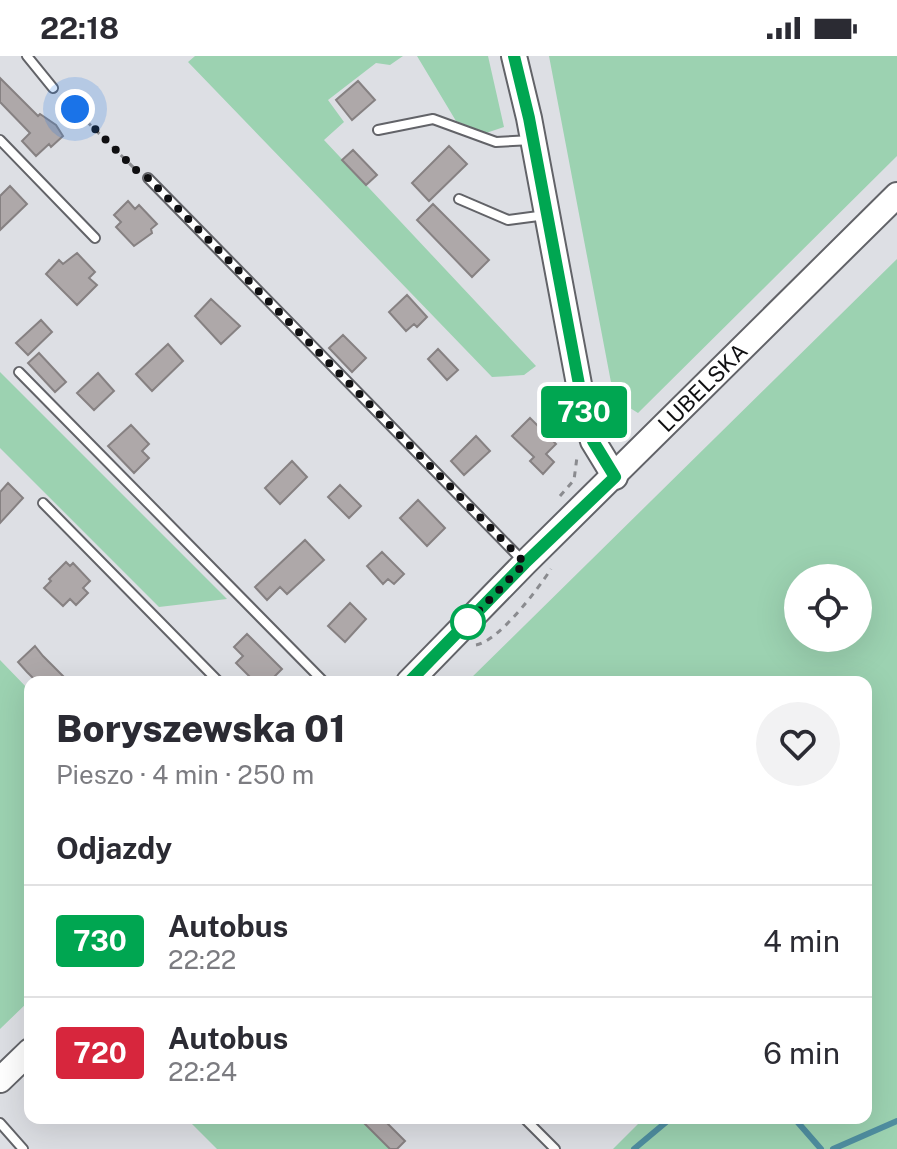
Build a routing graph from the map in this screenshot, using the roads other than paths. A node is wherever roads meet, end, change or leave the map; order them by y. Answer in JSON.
{"nodes":[{"id":1,"x":27,"y":56,"type":"edge"},
{"id":2,"x":514,"y":56,"type":"edge"},
{"id":3,"x":53,"y":88,"type":"road end"},
{"id":4,"x":378,"y":130,"type":"dead end"},
{"id":5,"x":0,"y":140,"type":"edge"},
{"id":6,"x":533,"y":140,"type":"junction"},
{"id":7,"x":148,"y":178,"type":"road end"},
{"id":8,"x":897,"y":195,"type":"edge"},
{"id":9,"x":459,"y":199,"type":"dead end"},
{"id":10,"x":547,"y":214,"type":"junction"},
{"id":11,"x":95,"y":238,"type":"dead end"},
{"id":12,"x":19,"y":372,"type":"dead end"},
{"id":13,"x":615,"y":477,"type":"junction"},
{"id":14,"x":43,"y":503,"type":"dead end"},
{"id":15,"x":525,"y":563,"type":"junction"},
{"id":16,"x":213,"y":676,"type":"edge"},
{"id":17,"x":318,"y":676,"type":"edge"},
{"id":18,"x":415,"y":676,"type":"edge"},
{"id":19,"x":24,"y":1056,"type":"edge"},
{"id":20,"x":2,"y":1074,"type":"edge"},
{"id":21,"x":0,"y":1123,"type":"edge"},
{"id":22,"x":530,"y":1124,"type":"edge"},
{"id":23,"x":23,"y":1149,"type":"edge"},
{"id":24,"x":555,"y":1149,"type":"edge"}],
"edges":[{"from":1,"to":3,"type":"lane"},
{"from":2,"to":6,"type":"main road"},
{"from":4,"to":6,"type":"lane"},
{"from":5,"to":11,"type":"lane"},
{"from":6,"to":10,"type":"main road"},
{"from":7,"to":15,"type":"lane"},
{"from":8,"to":13,"type":"main road","name":"LUBELSKA"},
{"from":9,"to":10,"type":"lane"},
{"from":10,"to":13,"type":"main road"},
{"from":12,"to":17,"type":"lane"},
{"from":13,"to":15,"type":"main road","name":"LUBELSKA"},
{"from":14,"to":16,"type":"lane"},
{"from":15,"to":18,"type":"main road","name":"LUBELSKA"},
{"from":19,"to":20,"type":"main road"},
{"from":21,"to":23,"type":"lane"},
{"from":22,"to":24,"type":"lane"}]}
